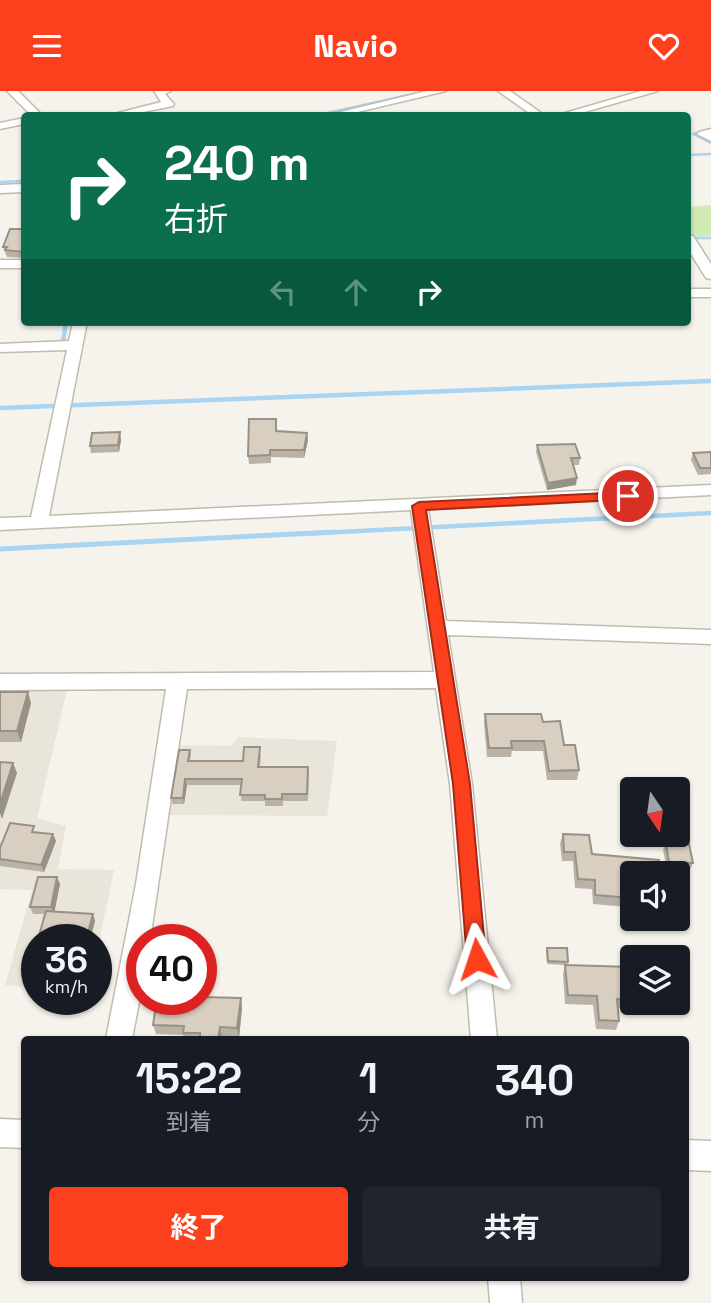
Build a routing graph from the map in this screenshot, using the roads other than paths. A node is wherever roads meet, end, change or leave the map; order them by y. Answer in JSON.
{"nodes":[{"id":1,"x":12,"y":91,"type":"edge"},
{"id":2,"x":166,"y":91,"type":"edge"},
{"id":3,"x":441,"y":91,"type":"edge"},
{"id":4,"x":503,"y":91,"type":"edge"},
{"id":5,"x":653,"y":91,"type":"edge"},
{"id":6,"x":34,"y":112,"type":"edge"},
{"id":7,"x":130,"y":112,"type":"edge"},
{"id":8,"x":346,"y":112,"type":"edge"},
{"id":9,"x":534,"y":112,"type":"edge"},
{"id":10,"x":575,"y":112,"type":"edge"},
{"id":11,"x":21,"y":122,"type":"edge"},
{"id":12,"x":0,"y":127,"type":"edge"},
{"id":13,"x":711,"y":132,"type":"edge"},
{"id":14,"x":711,"y":138,"type":"edge"},
{"id":15,"x":21,"y":188,"type":"edge"},
{"id":16,"x":0,"y":189,"type":"edge"},
{"id":17,"x":691,"y":244,"type":"edge"},
{"id":18,"x":0,"y":264,"type":"edge"},
{"id":19,"x":21,"y":264,"type":"edge"},
{"id":20,"x":711,"y":275,"type":"edge"},
{"id":21,"x":691,"y":293,"type":"edge"},
{"id":22,"x":711,"y":293,"type":"edge"},
{"id":23,"x":79,"y":326,"type":"edge"},
{"id":24,"x":76,"y":345,"type":"junction"},
{"id":25,"x":0,"y":348,"type":"edge"},
{"id":26,"x":711,"y":491,"type":"edge"},
{"id":27,"x":421,"y":521,"type":"junction"},
{"id":28,"x":39,"y":523,"type":"junction"},
{"id":29,"x":0,"y":524,"type":"edge"},
{"id":30,"x":438,"y":628,"type":"junction"},
{"id":31,"x":711,"y":637,"type":"edge"},
{"id":32,"x":445,"y":680,"type":"junction"},
{"id":33,"x":178,"y":681,"type":"junction"},
{"id":34,"x":0,"y":682,"type":"edge"},
{"id":35,"x":120,"y":1036,"type":"edge"},
{"id":36,"x":484,"y":1036,"type":"edge"},
{"id":37,"x":0,"y":1133,"type":"edge"},
{"id":38,"x":21,"y":1134,"type":"edge"},
{"id":39,"x":689,"y":1155,"type":"edge"},
{"id":40,"x":711,"y":1156,"type":"edge"},
{"id":41,"x":504,"y":1281,"type":"edge"},
{"id":42,"x":506,"y":1303,"type":"edge"}],
"edges":[{"from":1,"to":6,"type":"street"},
{"from":2,"to":7,"type":"street"},
{"from":3,"to":8,"type":"street"},
{"from":4,"to":9,"type":"street"},
{"from":5,"to":10,"type":"street"},
{"from":11,"to":12,"type":"street"},
{"from":13,"to":14,"type":"street"},
{"from":15,"to":16,"type":"street"},
{"from":17,"to":20,"type":"street"},
{"from":18,"to":19,"type":"street"},
{"from":21,"to":22,"type":"street"},
{"from":23,"to":24,"type":"street"},
{"from":24,"to":25,"type":"street"},
{"from":24,"to":28,"type":"street"},
{"from":26,"to":27,"type":"street"},
{"from":27,"to":28,"type":"street"},
{"from":27,"to":30,"type":"street"},
{"from":28,"to":29,"type":"street"},
{"from":30,"to":31,"type":"street"},
{"from":30,"to":32,"type":"street"},
{"from":32,"to":33,"type":"street"},
{"from":32,"to":36,"type":"street"},
{"from":33,"to":34,"type":"street"},
{"from":33,"to":35,"type":"street"},
{"from":37,"to":38,"type":"street"},
{"from":39,"to":40,"type":"street"},
{"from":41,"to":42,"type":"street"}]}
